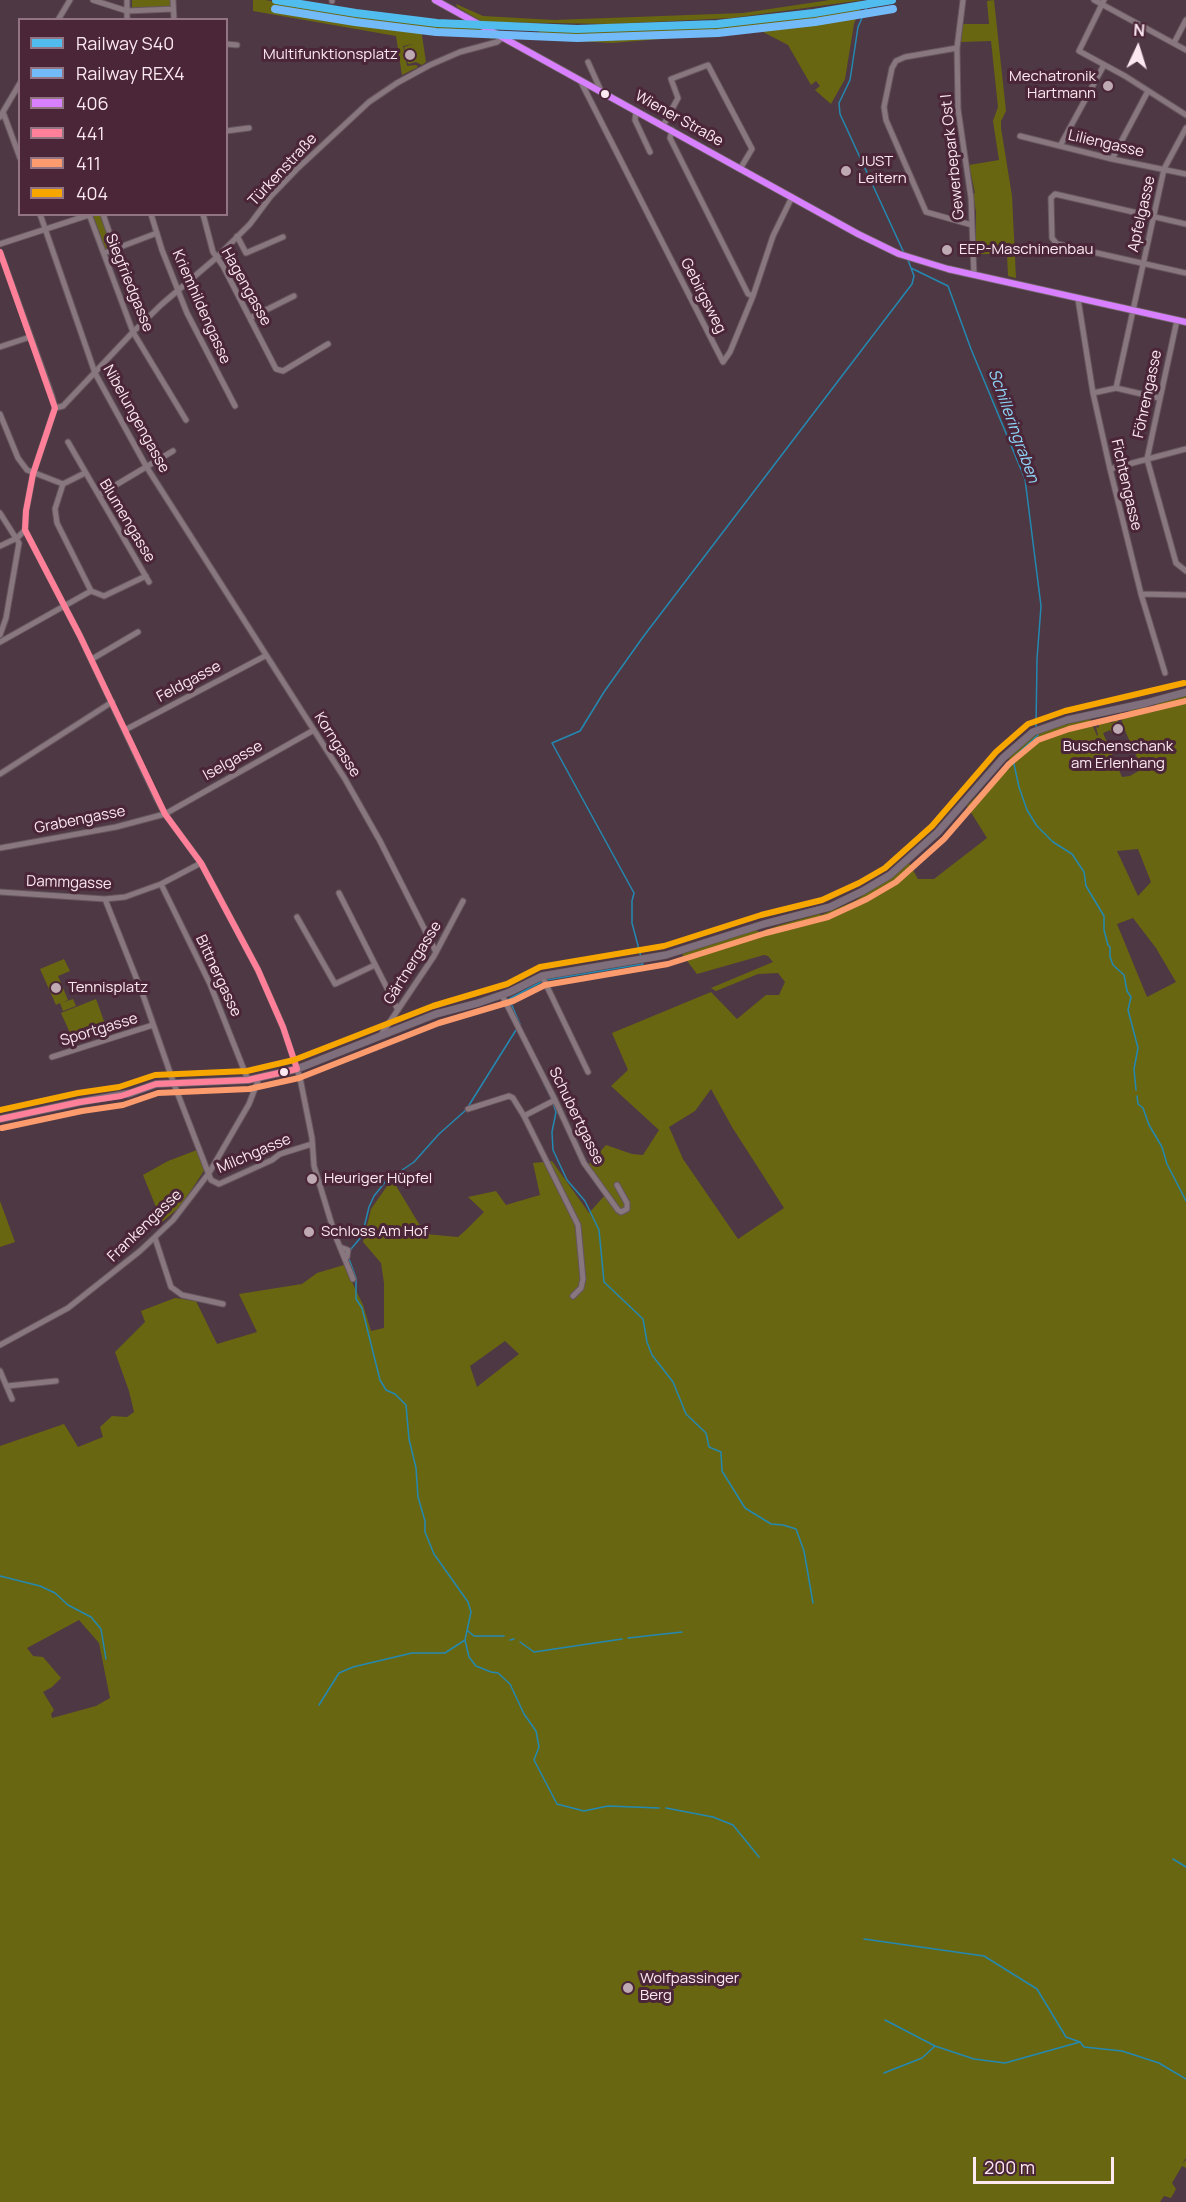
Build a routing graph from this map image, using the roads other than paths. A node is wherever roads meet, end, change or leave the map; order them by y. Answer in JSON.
{"nodes":[{"id":1,"x":70,"y":0,"type":"edge"},
{"id":2,"x":93,"y":0,"type":"edge"},
{"id":3,"x":127,"y":0,"type":"edge"},
{"id":4,"x":173,"y":0,"type":"edge"},
{"id":5,"x":435,"y":0,"type":"edge"},
{"id":6,"x":963,"y":0,"type":"edge"},
{"id":7,"x":1094,"y":0,"type":"edge"},
{"id":8,"x":1103,"y":2,"type":"edge"},
{"id":9,"x":173,"y":9,"type":"junction"},
{"id":10,"x":127,"y":11,"type":"junction"},
{"id":11,"x":59,"y":18,"type":"edge"},
{"id":12,"x":127,"y":18,"type":"edge"},
{"id":13,"x":174,"y":18,"type":"edge"},
{"id":14,"x":1186,"y":20,"type":"edge"},
{"id":15,"x":503,"y":37,"type":"junction"},
{"id":16,"x":228,"y":44,"type":"edge"},
{"id":17,"x":1174,"y":44,"type":"junction"},
{"id":18,"x":237,"y":45,"type":"dead end"},
{"id":19,"x":957,"y":48,"type":"junction"},
{"id":20,"x":1186,"y":50,"type":"edge"},
{"id":21,"x":588,"y":62,"type":"dead end"},
{"id":22,"x":1104,"y":65,"type":"junction"},
{"id":23,"x":580,"y":80,"type":"junction"},
{"id":24,"x":18,"y":86,"type":"edge"},
{"id":25,"x":1148,"y":91,"type":"junction"},
{"id":26,"x":601,"y":92,"type":"junction"},
{"id":27,"x":636,"y":111,"type":"junction"},
{"id":28,"x":1,"y":114,"type":"edge"},
{"id":29,"x":1186,"y":115,"type":"edge"},
{"id":30,"x":663,"y":126,"type":"junction"},
{"id":31,"x":249,"y":128,"type":"dead end"},
{"id":32,"x":1186,"y":128,"type":"edge"},
{"id":33,"x":672,"y":130,"type":"junction"},
{"id":34,"x":228,"y":131,"type":"edge"},
{"id":35,"x":1020,"y":136,"type":"dead end"},
{"id":36,"x":1060,"y":146,"type":"junction"},
{"id":37,"x":650,"y":152,"type":"dead end"},
{"id":38,"x":18,"y":153,"type":"edge"},
{"id":39,"x":1112,"y":159,"type":"junction"},
{"id":40,"x":740,"y":169,"type":"junction"},
{"id":41,"x":1164,"y":169,"type":"junction"},
{"id":42,"x":1186,"y":174,"type":"edge"},
{"id":43,"x":792,"y":197,"type":"junction"},
{"id":44,"x":41,"y":216,"type":"edge"},
{"id":45,"x":86,"y":216,"type":"edge"},
{"id":46,"x":89,"y":216,"type":"edge"},
{"id":47,"x":104,"y":216,"type":"edge"},
{"id":48,"x":152,"y":216,"type":"edge"},
{"id":49,"x":204,"y":216,"type":"edge"},
{"id":50,"x":1153,"y":216,"type":"junction"},
{"id":51,"x":1186,"y":224,"type":"edge"},
{"id":52,"x":972,"y":225,"type":"junction"},
{"id":53,"x":45,"y":230,"type":"junction"},
{"id":54,"x":157,"y":233,"type":"junction"},
{"id":55,"x":237,"y":236,"type":"junction"},
{"id":56,"x":283,"y":237,"type":"dead end"},
{"id":57,"x":0,"y":244,"type":"edge"},
{"id":58,"x":115,"y":249,"type":"junction"},
{"id":59,"x":0,"y":252,"type":"edge"},
{"id":60,"x":104,"y":253,"type":"junction"},
{"id":61,"x":216,"y":258,"type":"junction"},
{"id":62,"x":1143,"y":263,"type":"junction"},
{"id":63,"x":1186,"y":273,"type":"edge"},
{"id":64,"x":974,"y":275,"type":"junction"},
{"id":65,"x":178,"y":290,"type":"junction"},
{"id":66,"x":294,"y":296,"type":"dead end"},
{"id":67,"x":753,"y":296,"type":"junction"},
{"id":68,"x":1078,"y":299,"type":"junction"},
{"id":69,"x":1133,"y":310,"type":"junction"},
{"id":70,"x":250,"y":318,"type":"junction"},
{"id":71,"x":1177,"y":320,"type":"junction"},
{"id":72,"x":1186,"y":322,"type":"edge"},
{"id":73,"x":133,"y":332,"type":"junction"},
{"id":74,"x":30,"y":337,"type":"junction"},
{"id":75,"x":328,"y":345,"type":"dead end"},
{"id":76,"x":0,"y":347,"type":"edge"},
{"id":77,"x":95,"y":373,"type":"junction"},
{"id":78,"x":1116,"y":388,"type":"junction"},
{"id":79,"x":1093,"y":393,"type":"junction"},
{"id":80,"x":1159,"y":398,"type":"junction"},
{"id":81,"x":235,"y":406,"type":"dead end"},
{"id":82,"x":55,"y":408,"type":"junction"},
{"id":83,"x":0,"y":414,"type":"edge"},
{"id":84,"x":186,"y":420,"type":"dead end"},
{"id":85,"x":68,"y":442,"type":"dead end"},
{"id":86,"x":1186,"y":449,"type":"edge"},
{"id":87,"x":173,"y":451,"type":"dead end"},
{"id":88,"x":1146,"y":459,"type":"junction"},
{"id":89,"x":146,"y":466,"type":"junction"},
{"id":90,"x":1110,"y":469,"type":"junction"},
{"id":91,"x":85,"y":473,"type":"junction"},
{"id":92,"x":33,"y":474,"type":"junction"},
{"id":93,"x":63,"y":484,"type":"junction"},
{"id":94,"x":99,"y":495,"type":"junction"},
{"id":95,"x":0,"y":513,"type":"edge"},
{"id":96,"x":25,"y":530,"type":"junction"},
{"id":97,"x":17,"y":538,"type":"junction"},
{"id":98,"x":0,"y":546,"type":"edge"},
{"id":99,"x":205,"y":559,"type":"joint"},
{"id":100,"x":1186,"y":564,"type":"edge"},
{"id":101,"x":1178,"y":567,"type":"junction"},
{"id":102,"x":1186,"y":570,"type":"edge"},
{"id":103,"x":146,"y":576,"type":"junction"},
{"id":104,"x":149,"y":582,"type":"dead end"},
{"id":105,"x":91,"y":591,"type":"junction"},
{"id":106,"x":1141,"y":594,"type":"junction"},
{"id":107,"x":1186,"y":595,"type":"edge"},
{"id":108,"x":63,"y":606,"type":"junction"},
{"id":109,"x":138,"y":632,"type":"dead end"},
{"id":110,"x":0,"y":635,"type":"edge"},
{"id":111,"x":0,"y":642,"type":"edge"},
{"id":112,"x":266,"y":656,"type":"junction"},
{"id":113,"x":92,"y":659,"type":"junction"},
{"id":114,"x":1165,"y":674,"type":"dead end"},
{"id":115,"x":1186,"y":692,"type":"edge"},
{"id":116,"x":112,"y":702,"type":"junction"},
{"id":117,"x":125,"y":730,"type":"junction"},
{"id":118,"x":314,"y":730,"type":"junction"},
{"id":119,"x":0,"y":774,"type":"edge"},
{"id":120,"x":165,"y":814,"type":"junction"},
{"id":121,"x":0,"y":848,"type":"edge"},
{"id":122,"x":201,"y":864,"type":"junction"},
{"id":123,"x":161,"y":884,"type":"junction"},
{"id":124,"x":0,"y":892,"type":"edge"},
{"id":125,"x":339,"y":893,"type":"dead end"},
{"id":126,"x":105,"y":899,"type":"junction"},
{"id":127,"x":463,"y":901,"type":"dead end"},
{"id":128,"x":297,"y":916,"type":"dead end"},
{"id":129,"x":436,"y":952,"type":"junction"},
{"id":130,"x":375,"y":965,"type":"junction"},
{"id":131,"x":543,"y":979,"type":"junction"},
{"id":132,"x":502,"y":995,"type":"junction"},
{"id":133,"x":398,"y":1010,"type":"junction"},
{"id":134,"x":153,"y":1025,"type":"junction"},
{"id":135,"x":380,"y":1036,"type":"junction"},
{"id":136,"x":52,"y":1057,"type":"dead end"},
{"id":137,"x":297,"y":1069,"type":"junction"},
{"id":138,"x":588,"y":1072,"type":"dead end"},
{"id":139,"x":259,"y":1078,"type":"junction"},
{"id":140,"x":248,"y":1080,"type":"junction"},
{"id":141,"x":174,"y":1084,"type":"junction"},
{"id":142,"x":553,"y":1101,"type":"junction"},
{"id":143,"x":468,"y":1109,"type":"dead end"},
{"id":144,"x":524,"y":1116,"type":"junction"},
{"id":145,"x":0,"y":1119,"type":"edge"},
{"id":146,"x":312,"y":1143,"type":"junction"},
{"id":147,"x":209,"y":1173,"type":"junction"},
{"id":148,"x":617,"y":1185,"type":"dead end"},
{"id":149,"x":155,"y":1238,"type":"junction"},
{"id":150,"x":353,"y":1280,"type":"dead end"},
{"id":151,"x":573,"y":1296,"type":"dead end"},
{"id":152,"x":223,"y":1304,"type":"dead end"},
{"id":153,"x":0,"y":1345,"type":"edge"},
{"id":154,"x":0,"y":1371,"type":"edge"},
{"id":155,"x":56,"y":1381,"type":"dead end"},
{"id":156,"x":7,"y":1386,"type":"junction"},
{"id":157,"x":12,"y":1399,"type":"dead end"}],
"edges":[{"from":1,"to":11,"type":"street"},
{"from":2,"to":10,"type":"street"},
{"from":3,"to":10,"type":"street"},
{"from":4,"to":9,"type":"street"},
{"from":5,"to":15,"type":"main road","name":"Wiener Straße"},
{"from":6,"to":19,"type":"street","name":"Gewerbepark Ost I"},
{"from":7,"to":8,"type":"street"},
{"from":8,"to":17,"type":"street"},
{"from":8,"to":22,"type":"street"},
{"from":9,"to":10,"type":"street"},
{"from":9,"to":13,"type":"street"},
{"from":10,"to":12,"type":"street"},
{"from":14,"to":17,"type":"street"},
{"from":15,"to":23,"type":"main road","name":"Wiener Straße"},
{"from":15,"to":55,"type":"street","name":"Türkenstraße"},
{"from":16,"to":18,"type":"street"},
{"from":17,"to":20,"type":"street"},
{"from":19,"to":52,"type":"street","name":"Gewerbepark Ost I"},
{"from":19,"to":52,"type":"street"},
{"from":21,"to":26,"type":"street"},
{"from":22,"to":25,"type":"street"},
{"from":22,"to":36,"type":"street"},
{"from":23,"to":26,"type":"main road","name":"Wiener Straße"},
{"from":23,"to":67,"type":"street","name":"Gebirgsweg"},
{"from":24,"to":28,"type":"street"},
{"from":25,"to":29,"type":"street"},
{"from":25,"to":39,"type":"street"},
{"from":26,"to":27,"type":"main road","name":"Wiener Straße"},
{"from":27,"to":30,"type":"main road","name":"Wiener Straße"},
{"from":27,"to":37,"type":"street"},
{"from":28,"to":38,"type":"street"},
{"from":30,"to":33,"type":"main road","name":"Wiener Straße"},
{"from":30,"to":40,"type":"street"},
{"from":31,"to":34,"type":"street"},
{"from":32,"to":41,"type":"street","name":"Apfelgasse"},
{"from":33,"to":40,"type":"main road","name":"Wiener Straße"},
{"from":33,"to":67,"type":"street"},
{"from":35,"to":36,"type":"street","name":"Liliengasse"},
{"from":36,"to":39,"type":"street","name":"Liliengasse"},
{"from":39,"to":41,"type":"street","name":"Liliengasse"},
{"from":40,"to":43,"type":"main road","name":"Wiener Straße"},
{"from":41,"to":42,"type":"street","name":"Liliengasse"},
{"from":41,"to":50,"type":"street","name":"Apfelgasse"},
{"from":43,"to":64,"type":"main road","name":"Wiener Straße"},
{"from":43,"to":67,"type":"street","name":"Gebirgsweg"},
{"from":44,"to":53,"type":"street","name":"Nibelungengasse"},
{"from":45,"to":53,"type":"street"},
{"from":46,"to":60,"type":"street","name":"Siegfriedgasse"},
{"from":47,"to":58,"type":"street"},
{"from":48,"to":54,"type":"street","name":"Kriemhildengasse"},
{"from":49,"to":61,"type":"street","name":"Hagengasse"},
{"from":50,"to":51,"type":"street"},
{"from":50,"to":62,"type":"street","name":"Apfelgasse"},
{"from":50,"to":62,"type":"street"},
{"from":52,"to":64,"type":"street","name":"Gewerbepark Ost I"},
{"from":53,"to":57,"type":"street"},
{"from":53,"to":77,"type":"street","name":"Nibelungengasse"},
{"from":54,"to":58,"type":"street"},
{"from":54,"to":65,"type":"street","name":"Kriemhildengasse"},
{"from":55,"to":56,"type":"street"},
{"from":55,"to":61,"type":"street","name":"Türkenstraße"},
{"from":58,"to":60,"type":"street"},
{"from":59,"to":74,"type":"street"},
{"from":60,"to":73,"type":"street","name":"Siegfriedgasse"},
{"from":61,"to":65,"type":"street","name":"Türkenstraße"},
{"from":61,"to":70,"type":"street","name":"Hagengasse"},
{"from":62,"to":63,"type":"street"},
{"from":62,"to":69,"type":"street","name":"Apfelgasse"},
{"from":64,"to":68,"type":"main road","name":"Wiener Straße"},
{"from":65,"to":73,"type":"street","name":"Türkenstraße"},
{"from":65,"to":81,"type":"street","name":"Kriemhildengasse"},
{"from":66,"to":70,"type":"street"},
{"from":68,"to":69,"type":"main road","name":"Wiener Straße"},
{"from":68,"to":79,"type":"street","name":"Fichtengasse"},
{"from":69,"to":71,"type":"main road","name":"Wiener Straße"},
{"from":69,"to":78,"type":"street","name":"Apfelgasse"},
{"from":70,"to":75,"type":"street","name":"Hagengasse"},
{"from":71,"to":72,"type":"main road","name":"Wiener Straße"},
{"from":71,"to":80,"type":"street","name":"Föhrengasse"},
{"from":73,"to":77,"type":"street","name":"Türkenstraße"},
{"from":73,"to":84,"type":"street","name":"Siegfriedgasse"},
{"from":74,"to":76,"type":"street"},
{"from":74,"to":82,"type":"street"},
{"from":77,"to":82,"type":"street","name":"Türkenstraße"},
{"from":77,"to":89,"type":"street","name":"Nibelungengasse"},
{"from":78,"to":79,"type":"street"},
{"from":78,"to":80,"type":"street"},
{"from":79,"to":90,"type":"street","name":"Fichtengasse"},
{"from":80,"to":88,"type":"street","name":"Föhrengasse"},
{"from":82,"to":92,"type":"street"},
{"from":83,"to":92,"type":"street"},
{"from":85,"to":91,"type":"street","name":"Blumengasse"},
{"from":86,"to":88,"type":"street"},
{"from":87,"to":89,"type":"street"},
{"from":88,"to":90,"type":"street"},
{"from":88,"to":101,"type":"street","name":"Föhrengasse"},
{"from":89,"to":94,"type":"street"},
{"from":89,"to":99,"type":"street","name":"Nibelungengasse"},
{"from":90,"to":106,"type":"street","name":"Fichtengasse"},
{"from":91,"to":93,"type":"street"},
{"from":91,"to":94,"type":"street","name":"Blumengasse"},
{"from":92,"to":93,"type":"street"},
{"from":92,"to":96,"type":"street"},
{"from":93,"to":105,"type":"street"},
{"from":94,"to":103,"type":"street","name":"Blumengasse"},
{"from":95,"to":97,"type":"street"},
{"from":96,"to":97,"type":"street"},
{"from":96,"to":108,"type":"street"},
{"from":97,"to":98,"type":"street"},
{"from":97,"to":110,"type":"street"},
{"from":99,"to":112,"type":"street","name":"Korngasse"},
{"from":100,"to":101,"type":"street"},
{"from":101,"to":102,"type":"street"},
{"from":103,"to":104,"type":"street","name":"Blumengasse"},
{"from":103,"to":105,"type":"street"},
{"from":105,"to":108,"type":"street"},
{"from":106,"to":107,"type":"street"},
{"from":106,"to":114,"type":"street","name":"Fichtengasse"},
{"from":108,"to":111,"type":"street"},
{"from":108,"to":113,"type":"street"},
{"from":109,"to":113,"type":"street"},
{"from":112,"to":117,"type":"street","name":"Feldgasse"},
{"from":112,"to":118,"type":"street","name":"Korngasse"},
{"from":113,"to":116,"type":"street"},
{"from":115,"to":131,"type":"main road"},
{"from":116,"to":117,"type":"street"},
{"from":116,"to":119,"type":"street"},
{"from":117,"to":120,"type":"street"},
{"from":118,"to":120,"type":"street","name":"Iselgasse"},
{"from":118,"to":129,"type":"street","name":"Korngasse"},
{"from":120,"to":121,"type":"street","name":"Grabengasse"},
{"from":120,"to":122,"type":"street"},
{"from":122,"to":123,"type":"street","name":"Dammgasse"},
{"from":122,"to":137,"type":"street"},
{"from":123,"to":126,"type":"street","name":"Dammgasse"},
{"from":123,"to":140,"type":"street","name":"Bittnergasse"},
{"from":124,"to":126,"type":"street","name":"Dammgasse"},
{"from":125,"to":130,"type":"street"},
{"from":126,"to":134,"type":"street"},
{"from":127,"to":129,"type":"street","name":"Gärtnergasse"},
{"from":128,"to":130,"type":"street"},
{"from":129,"to":133,"type":"street","name":"Gärtnergasse"},
{"from":130,"to":133,"type":"street"},
{"from":131,"to":132,"type":"main road"},
{"from":131,"to":138,"type":"street"},
{"from":132,"to":135,"type":"main road"},
{"from":132,"to":142,"type":"street","name":"Schubertgasse"},
{"from":133,"to":135,"type":"street","name":"Gärtnergasse"},
{"from":134,"to":136,"type":"street","name":"Sportgasse"},
{"from":134,"to":141,"type":"street"},
{"from":135,"to":137,"type":"main road"},
{"from":137,"to":139,"type":"main road"},
{"from":137,"to":146,"type":"street"},
{"from":139,"to":140,"type":"main road"},
{"from":139,"to":147,"type":"street","name":"Frankengasse"},
{"from":140,"to":141,"type":"main road"},
{"from":141,"to":145,"type":"main road"},
{"from":141,"to":147,"type":"street"},
{"from":142,"to":144,"type":"street"},
{"from":142,"to":148,"type":"street","name":"Schubertgasse"},
{"from":143,"to":144,"type":"street"},
{"from":144,"to":151,"type":"street"},
{"from":146,"to":147,"type":"street","name":"Milchgasse"},
{"from":146,"to":150,"type":"street"},
{"from":147,"to":149,"type":"street","name":"Frankengasse"},
{"from":149,"to":152,"type":"street"},
{"from":149,"to":153,"type":"street","name":"Frankengasse"},
{"from":154,"to":156,"type":"street"},
{"from":155,"to":156,"type":"street"},
{"from":156,"to":157,"type":"street"}]}
